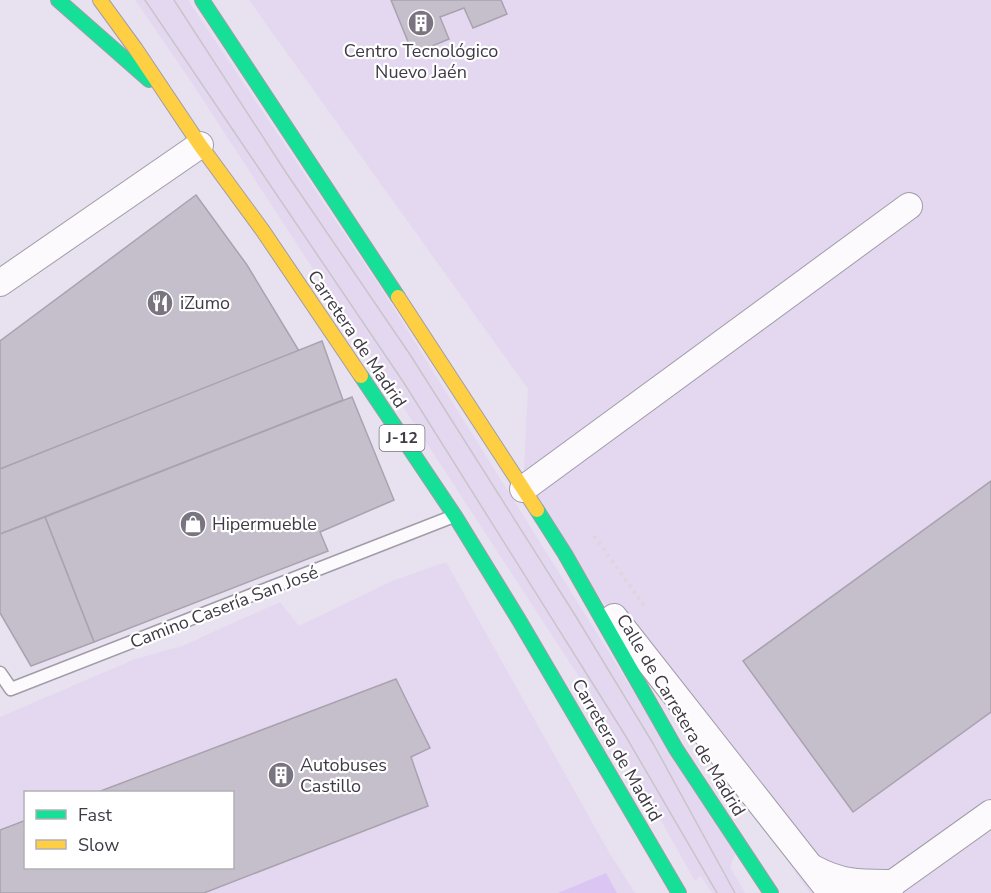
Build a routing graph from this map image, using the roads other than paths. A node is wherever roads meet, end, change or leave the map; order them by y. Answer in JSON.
{"nodes":[{"id":1,"x":58,"y":0,"type":"edge"},
{"id":2,"x":100,"y":0,"type":"edge"},
{"id":3,"x":202,"y":0,"type":"edge"},
{"id":4,"x":166,"y":96,"type":"junction"},
{"id":5,"x":200,"y":146,"type":"junction"},
{"id":6,"x":909,"y":206,"type":"dead end"},
{"id":7,"x":0,"y":283,"type":"edge"},
{"id":8,"x":523,"y":489,"type":"junction"},
{"id":9,"x":455,"y":516,"type":"junction"},
{"id":10,"x":565,"y":554,"type":"junction"},
{"id":11,"x":0,"y":673,"type":"edge"},
{"id":12,"x":991,"y":813,"type":"edge"},
{"id":13,"x":813,"y":868,"type":"junction"},
{"id":14,"x":890,"y":888,"type":"edge"},
{"id":15,"x":679,"y":893,"type":"edge"},
{"id":16,"x":771,"y":893,"type":"edge"},
{"id":17,"x":831,"y":893,"type":"edge"}],
"edges":[{"from":1,"to":4,"type":"main road"},
{"from":2,"to":4,"type":"main road","name":"Carretera de Madrid","number":"J-12"},
{"from":3,"to":8,"type":"main road"},
{"from":4,"to":5,"type":"main road","name":"Carretera de Madrid","number":"J-12"},
{"from":5,"to":7,"type":"street"},
{"from":5,"to":9,"type":"main road","name":"Carretera de Madrid","number":"J-12"},
{"from":6,"to":8,"type":"street"},
{"from":8,"to":10,"type":"main road"},
{"from":9,"to":11,"type":"lane","name":"Camino Casería San José"},
{"from":9,"to":15,"type":"main road","name":"Carretera de Madrid","number":"J-12"},
{"from":10,"to":13,"type":"street"},
{"from":10,"to":16,"type":"main road","name":"Calle de Carretera de Madrid"},
{"from":12,"to":14,"type":"street"},
{"from":13,"to":14,"type":"street"},
{"from":13,"to":17,"type":"street"}]}
